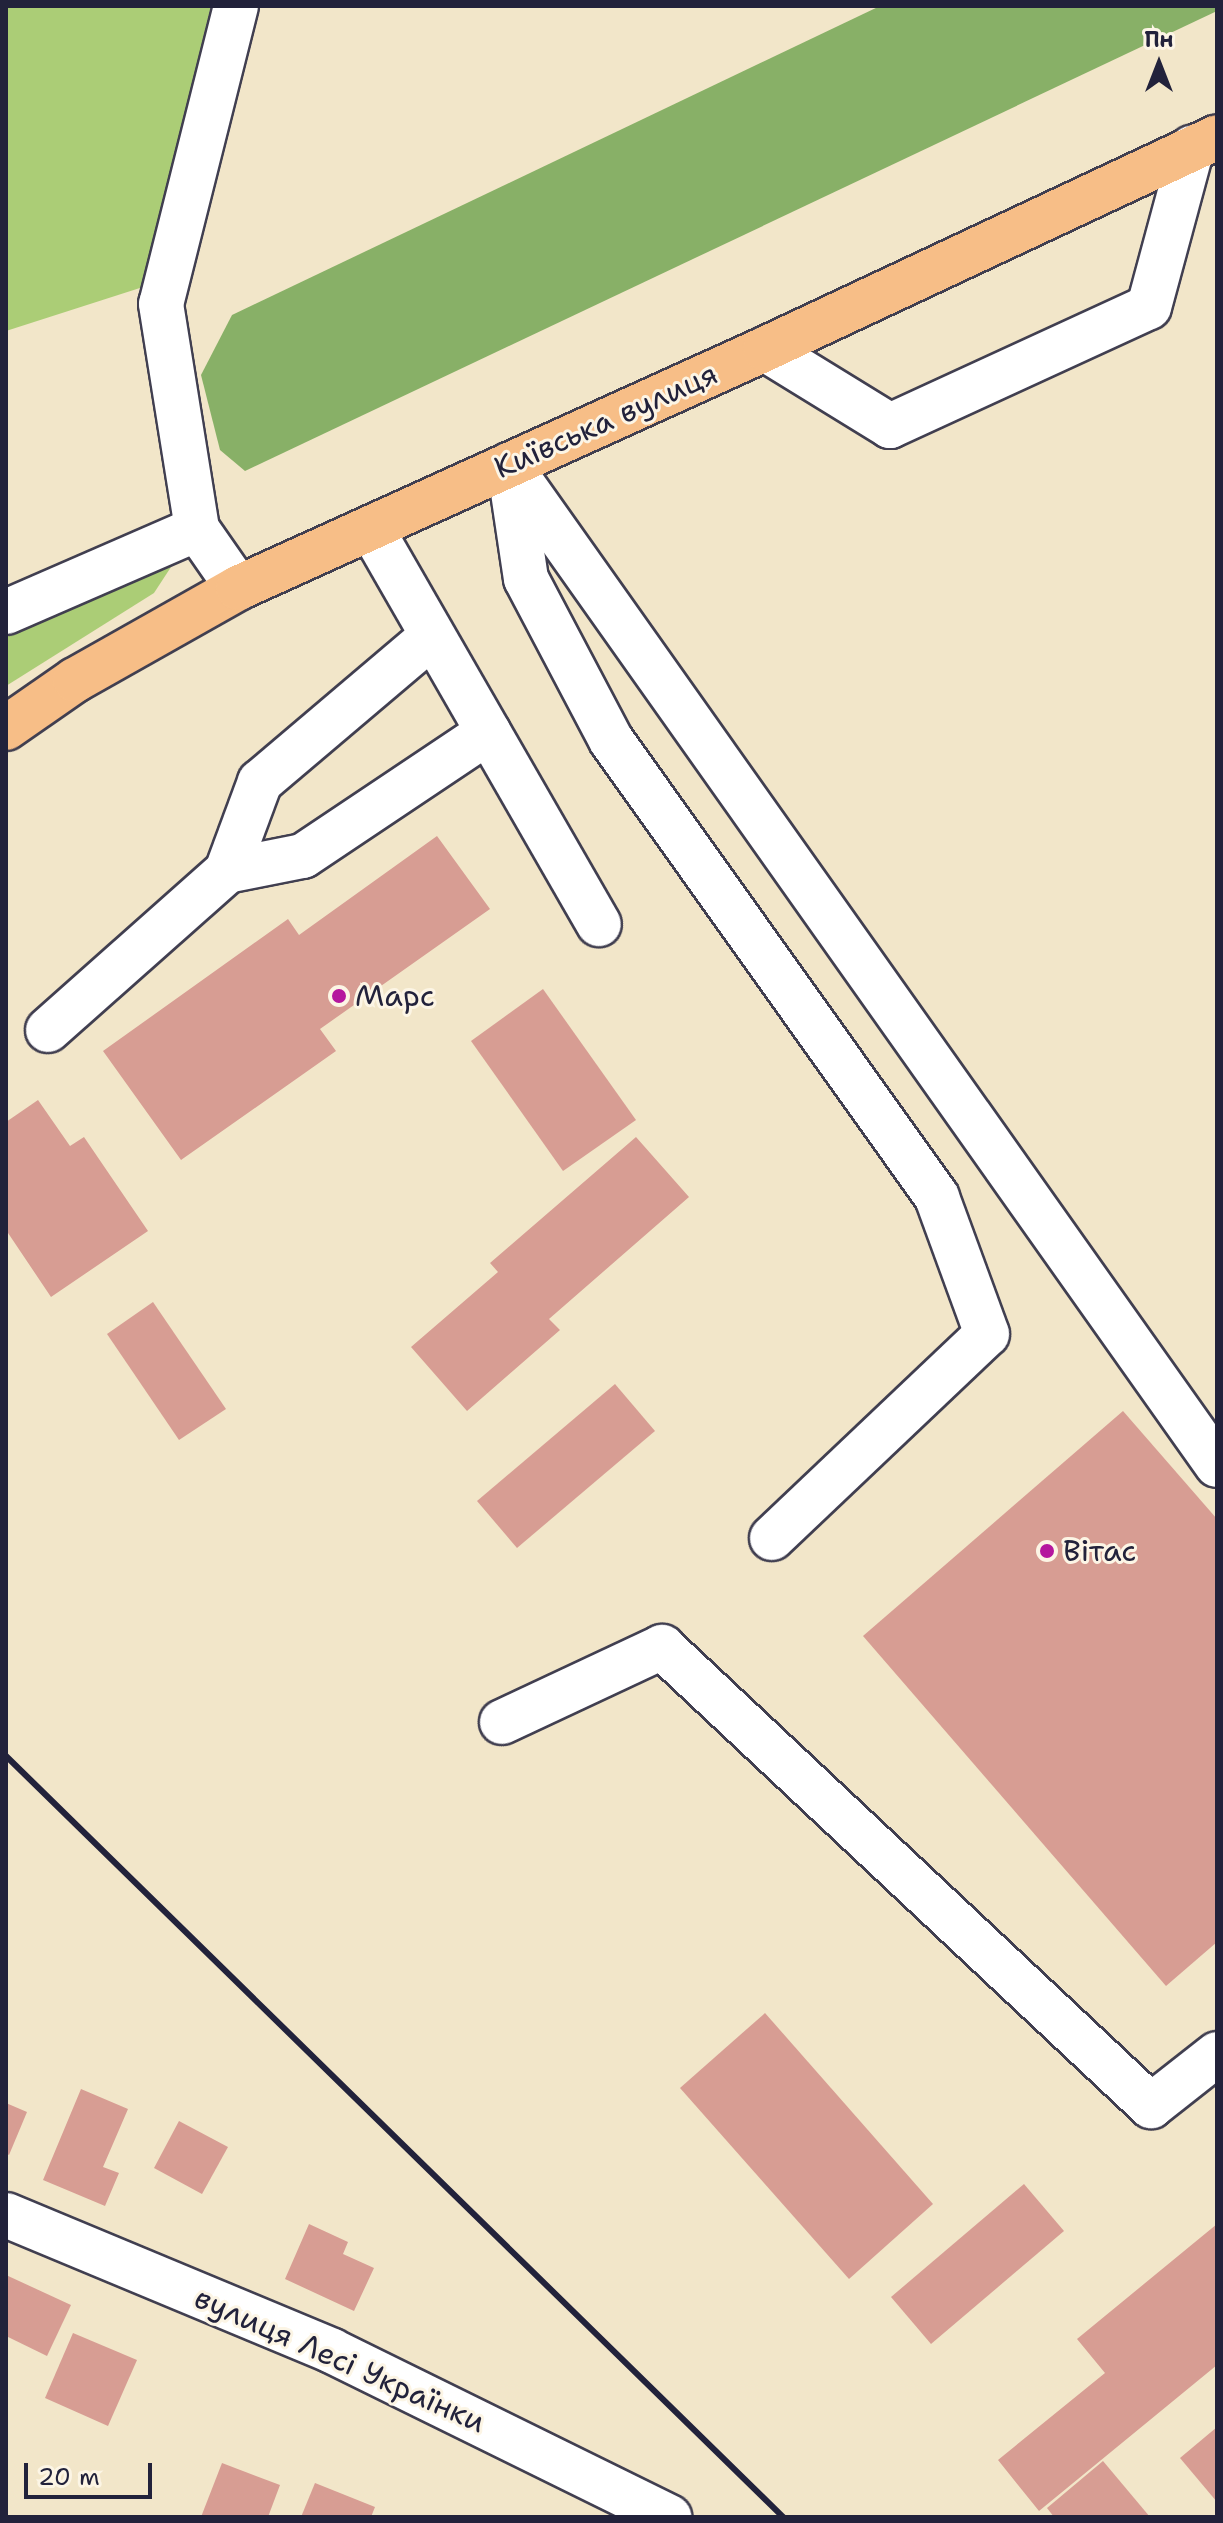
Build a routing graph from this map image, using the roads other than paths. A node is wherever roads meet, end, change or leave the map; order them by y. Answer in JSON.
{"nodes":[{"id":1,"x":236,"y":6,"type":"edge"},
{"id":2,"x":1205,"y":143,"type":"edge"},
{"id":3,"x":765,"y":349,"type":"junction"},
{"id":4,"x":509,"y":465,"type":"junction"},
{"id":5,"x":371,"y":528,"type":"junction"},
{"id":6,"x":197,"y":529,"type":"junction"},
{"id":7,"x":238,"y":588,"type":"junction"},
{"id":8,"x":6,"y":612,"type":"edge"},
{"id":9,"x":431,"y":637,"type":"junction"},
{"id":10,"x":6,"y":728,"type":"edge"},
{"id":11,"x":488,"y":732,"type":"junction"},
{"id":12,"x":227,"y":871,"type":"junction"},
{"id":13,"x":599,"y":924,"type":"dead end"},
{"id":14,"x":48,"y":1030,"type":"dead end"},
{"id":15,"x":1217,"y":1465,"type":"edge"},
{"id":16,"x":772,"y":1538,"type":"dead end"},
{"id":17,"x":502,"y":1722,"type":"dead end"},
{"id":18,"x":1217,"y":2054,"type":"edge"},
{"id":19,"x":6,"y":2215,"type":"edge"},
{"id":20,"x":669,"y":2517,"type":"edge"}],
"edges":[{"from":1,"to":6,"type":"street"},
{"from":2,"to":3,"type":"highway","name":"Київська вулиця"},
{"from":2,"to":3,"type":"street"},
{"from":3,"to":4,"type":"highway","name":"Київська вулиця"},
{"from":4,"to":5,"type":"highway","name":"Київська вулиця"},
{"from":4,"to":15,"type":"street"},
{"from":4,"to":16,"type":"street"},
{"from":5,"to":7,"type":"highway","name":"Київська вулиця"},
{"from":5,"to":9,"type":"street"},
{"from":6,"to":7,"type":"street"},
{"from":6,"to":8,"type":"street"},
{"from":7,"to":10,"type":"highway","name":"Київська вулиця"},
{"from":9,"to":11,"type":"street"},
{"from":9,"to":12,"type":"street"},
{"from":11,"to":12,"type":"street"},
{"from":11,"to":13,"type":"street"},
{"from":12,"to":14,"type":"street"},
{"from":17,"to":18,"type":"street"},
{"from":19,"to":20,"type":"street","name":"вулиця Лесі Українки"}]}
